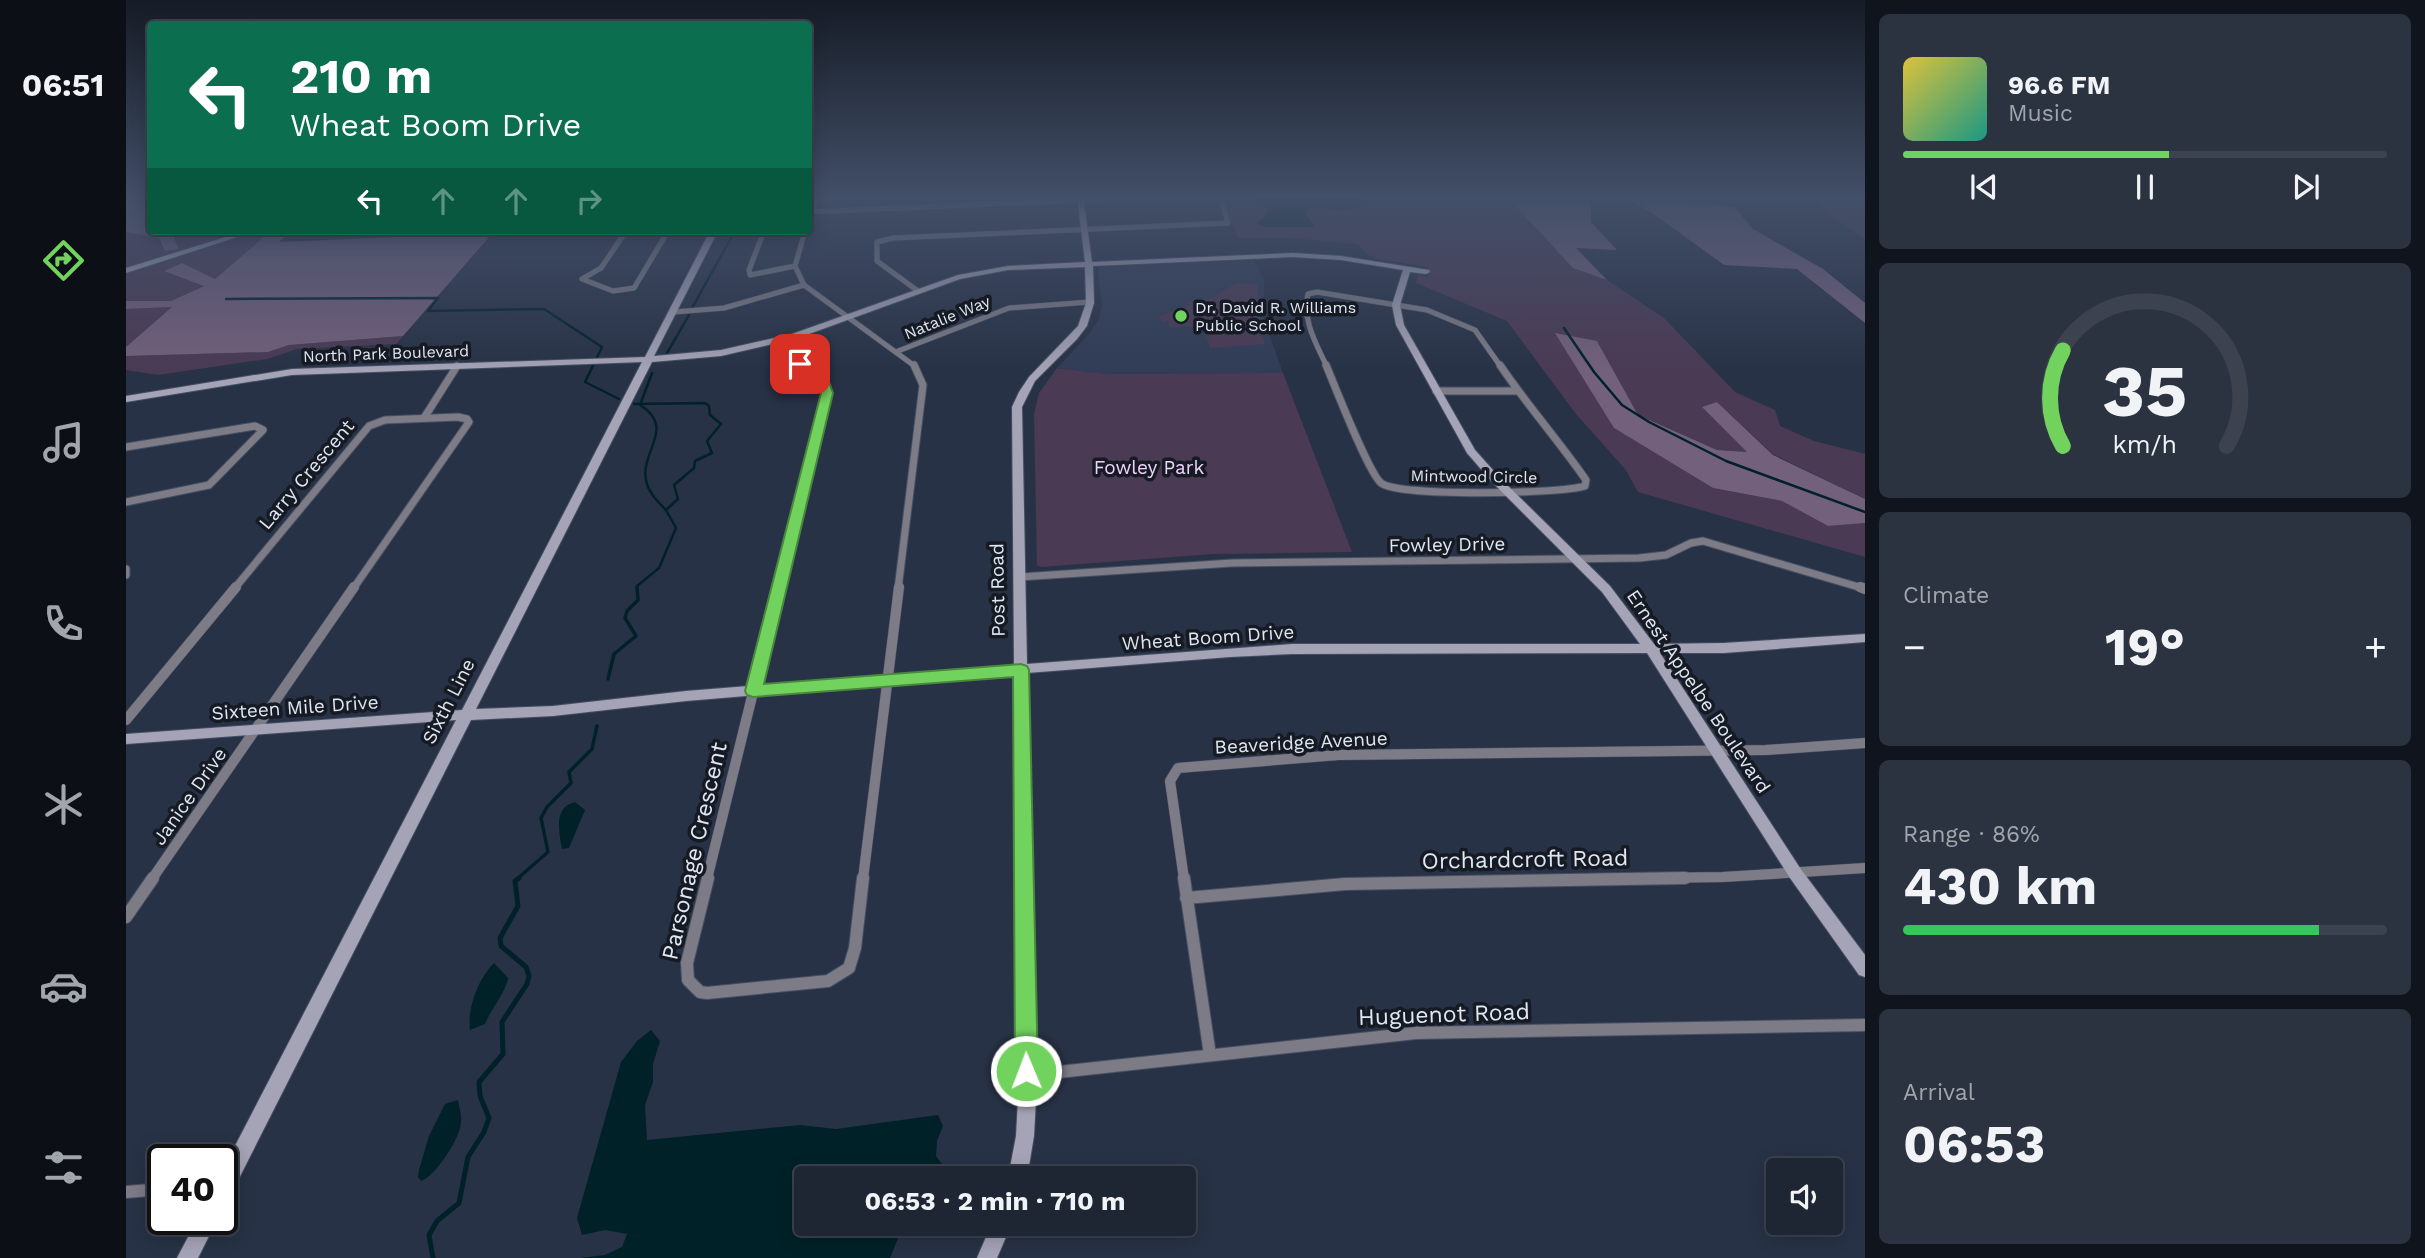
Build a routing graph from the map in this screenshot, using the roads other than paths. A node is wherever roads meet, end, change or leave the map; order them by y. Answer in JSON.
{"nodes":[{"id":1,"x":177,"y":255,"type":"edge"},
{"id":2,"x":610,"y":255,"type":"edge"},
{"id":3,"x":654,"y":255,"type":"edge"},
{"id":4,"x":702,"y":255,"type":"edge"},
{"id":5,"x":755,"y":255,"type":"edge"},
{"id":6,"x":798,"y":255,"type":"edge"},
{"id":7,"x":875,"y":255,"type":"edge"},
{"id":8,"x":1086,"y":255,"type":"edge"},
{"id":9,"x":1087,"y":263,"type":"junction"},
{"id":10,"x":795,"y":266,"type":"junction"},
{"id":11,"x":1406,"y":269,"type":"junction"},
{"id":12,"x":126,"y":271,"type":"edge"},
{"id":13,"x":1426,"y":272,"type":"dead end"},
{"id":14,"x":804,"y":285,"type":"junction"},
{"id":15,"x":918,"y":291,"type":"junction"},
{"id":16,"x":1090,"y":302,"type":"junction"},
{"id":17,"x":1396,"y":305,"type":"junction"},
{"id":18,"x":674,"y":312,"type":"junction"},
{"id":19,"x":849,"y":316,"type":"junction"},
{"id":20,"x":776,"y":342,"type":"junction"},
{"id":21,"x":898,"y":351,"type":"junction"},
{"id":22,"x":650,"y":359,"type":"junction"},
{"id":23,"x":601,"y":360,"type":"joint"},
{"id":24,"x":457,"y":366,"type":"junction"},
{"id":25,"x":1436,"y":391,"type":"junction"},
{"id":26,"x":1518,"y":391,"type":"junction"},
{"id":27,"x":126,"y":399,"type":"edge"},
{"id":28,"x":424,"y":418,"type":"junction"},
{"id":29,"x":126,"y":447,"type":"edge"},
{"id":30,"x":1507,"y":491,"type":"junction"},
{"id":31,"x":126,"y":502,"type":"edge"},
{"id":32,"x":1579,"y":559,"type":"junction"},
{"id":33,"x":126,"y":569,"type":"edge"},
{"id":34,"x":126,"y":575,"type":"edge"},
{"id":35,"x":1020,"y":577,"type":"junction"},
{"id":36,"x":1865,"y":589,"type":"edge"},
{"id":37,"x":1865,"y":638,"type":"edge"},
{"id":38,"x":1650,"y":648,"type":"junction"},
{"id":39,"x":1021,"y":670,"type":"junction"},
{"id":40,"x":886,"y":681,"type":"junction"},
{"id":41,"x":753,"y":691,"type":"junction"},
{"id":42,"x":467,"y":715,"type":"junction"},
{"id":43,"x":126,"y":720,"type":"edge"},
{"id":44,"x":256,"y":730,"type":"junction"},
{"id":45,"x":126,"y":739,"type":"edge"},
{"id":46,"x":1865,"y":743,"type":"edge"},
{"id":47,"x":1718,"y":751,"type":"junction"},
{"id":48,"x":1865,"y":868,"type":"edge"},
{"id":49,"x":1795,"y":873,"type":"junction"},
{"id":50,"x":1186,"y":898,"type":"junction"},
{"id":51,"x":126,"y":917,"type":"edge"},
{"id":52,"x":1865,"y":968,"type":"edge"},
{"id":53,"x":1865,"y":1025,"type":"edge"},
{"id":54,"x":1210,"y":1055,"type":"junction"},
{"id":55,"x":1026,"y":1071,"type":"junction"},
{"id":56,"x":238,"y":1156,"type":"edge"},
{"id":57,"x":1019,"y":1166,"type":"edge"},
{"id":58,"x":147,"y":1190,"type":"edge"},
{"id":59,"x":126,"y":1192,"type":"edge"},
{"id":60,"x":199,"y":1235,"type":"edge"},
{"id":61,"x":996,"y":1236,"type":"edge"},
{"id":62,"x":187,"y":1258,"type":"edge"},
{"id":63,"x":987,"y":1258,"type":"edge"}],
"edges":[{"from":1,"to":12,"type":"street"},
{"from":2,"to":3,"type":"street"},
{"from":4,"to":18,"type":"street","name":"Sixth Line"},
{"from":5,"to":10,"type":"street"},
{"from":6,"to":10,"type":"street"},
{"from":7,"to":15,"type":"street"},
{"from":8,"to":9,"type":"street"},
{"from":9,"to":11,"type":"street"},
{"from":9,"to":15,"type":"street"},
{"from":9,"to":16,"type":"street"},
{"from":10,"to":14,"type":"street"},
{"from":11,"to":13,"type":"street"},
{"from":11,"to":17,"type":"street"},
{"from":14,"to":18,"type":"street"},
{"from":14,"to":19,"type":"street"},
{"from":15,"to":19,"type":"street"},
{"from":16,"to":21,"type":"street","name":"Natalie Way"},
{"from":16,"to":35,"type":"street","name":"Post Road"},
{"from":17,"to":25,"type":"street","name":"Ernest Appelbe Boulevard"},
{"from":17,"to":26,"type":"street","name":"Mintwood Circle"},
{"from":17,"to":30,"type":"street","name":"Mintwood Circle"},
{"from":18,"to":22,"type":"street","name":"Sixth Line"},
{"from":19,"to":20,"type":"street"},
{"from":19,"to":21,"type":"street"},
{"from":20,"to":22,"type":"street"},
{"from":20,"to":41,"type":"street"},
{"from":21,"to":40,"type":"street"},
{"from":22,"to":23,"type":"street","name":"North Park Boulevard"},
{"from":22,"to":42,"type":"street","name":"Sixth Line"},
{"from":23,"to":24,"type":"street","name":"North Park Boulevard"},
{"from":24,"to":27,"type":"street","name":"North Park Boulevard"},
{"from":24,"to":28,"type":"street"},
{"from":25,"to":26,"type":"street"},
{"from":25,"to":30,"type":"street","name":"Ernest Appelbe Boulevard"},
{"from":26,"to":30,"type":"street","name":"Mintwood Circle"},
{"from":28,"to":43,"type":"street","name":"Larry Crescent"},
{"from":28,"to":44,"type":"street","name":"Larry Crescent"},
{"from":29,"to":31,"type":"street"},
{"from":30,"to":32,"type":"street","name":"Ernest Appelbe Boulevard"},
{"from":32,"to":35,"type":"street","name":"Fowley Drive"},
{"from":32,"to":36,"type":"street","name":"Fowley Drive"},
{"from":32,"to":38,"type":"street","name":"Ernest Appelbe Boulevard"},
{"from":33,"to":34,"type":"street"},
{"from":35,"to":39,"type":"street","name":"Post Road"},
{"from":37,"to":38,"type":"street","name":"Wheat Boom Drive"},
{"from":38,"to":39,"type":"street","name":"Wheat Boom Drive"},
{"from":38,"to":47,"type":"street","name":"Ernest Appelbe Boulevard"},
{"from":39,"to":40,"type":"street","name":"Wheat Boom Drive"},
{"from":39,"to":55,"type":"street","name":"Post Road"},
{"from":40,"to":41,"type":"street","name":"Wheat Boom Drive"},
{"from":40,"to":41,"type":"street","name":"Parsonage Crescent"},
{"from":41,"to":42,"type":"street","name":"Wheat Boom Drive"},
{"from":42,"to":44,"type":"street","name":"Sixteen Mile Drive"},
{"from":42,"to":56,"type":"street","name":"Sixth Line"},
{"from":44,"to":45,"type":"street","name":"Sixteen Mile Drive"},
{"from":44,"to":51,"type":"street","name":"Janice Drive"},
{"from":46,"to":47,"type":"street"},
{"from":47,"to":49,"type":"street","name":"Ernest Appelbe Boulevard"},
{"from":47,"to":50,"type":"street","name":"Beaveridge Avenue"},
{"from":48,"to":49,"type":"street","name":"Orchardcroft Road"},
{"from":49,"to":50,"type":"street","name":"Orchardcroft Road"},
{"from":49,"to":52,"type":"street","name":"Ernest Appelbe Boulevard"},
{"from":50,"to":54,"type":"street","name":"Beaveridge Avenue"},
{"from":53,"to":54,"type":"street","name":"Huguenot Road"},
{"from":54,"to":55,"type":"street","name":"Huguenot Road"},
{"from":55,"to":57,"type":"street","name":"Post Road"},
{"from":58,"to":59,"type":"street"},
{"from":60,"to":62,"type":"street"},
{"from":61,"to":63,"type":"street"}]}
